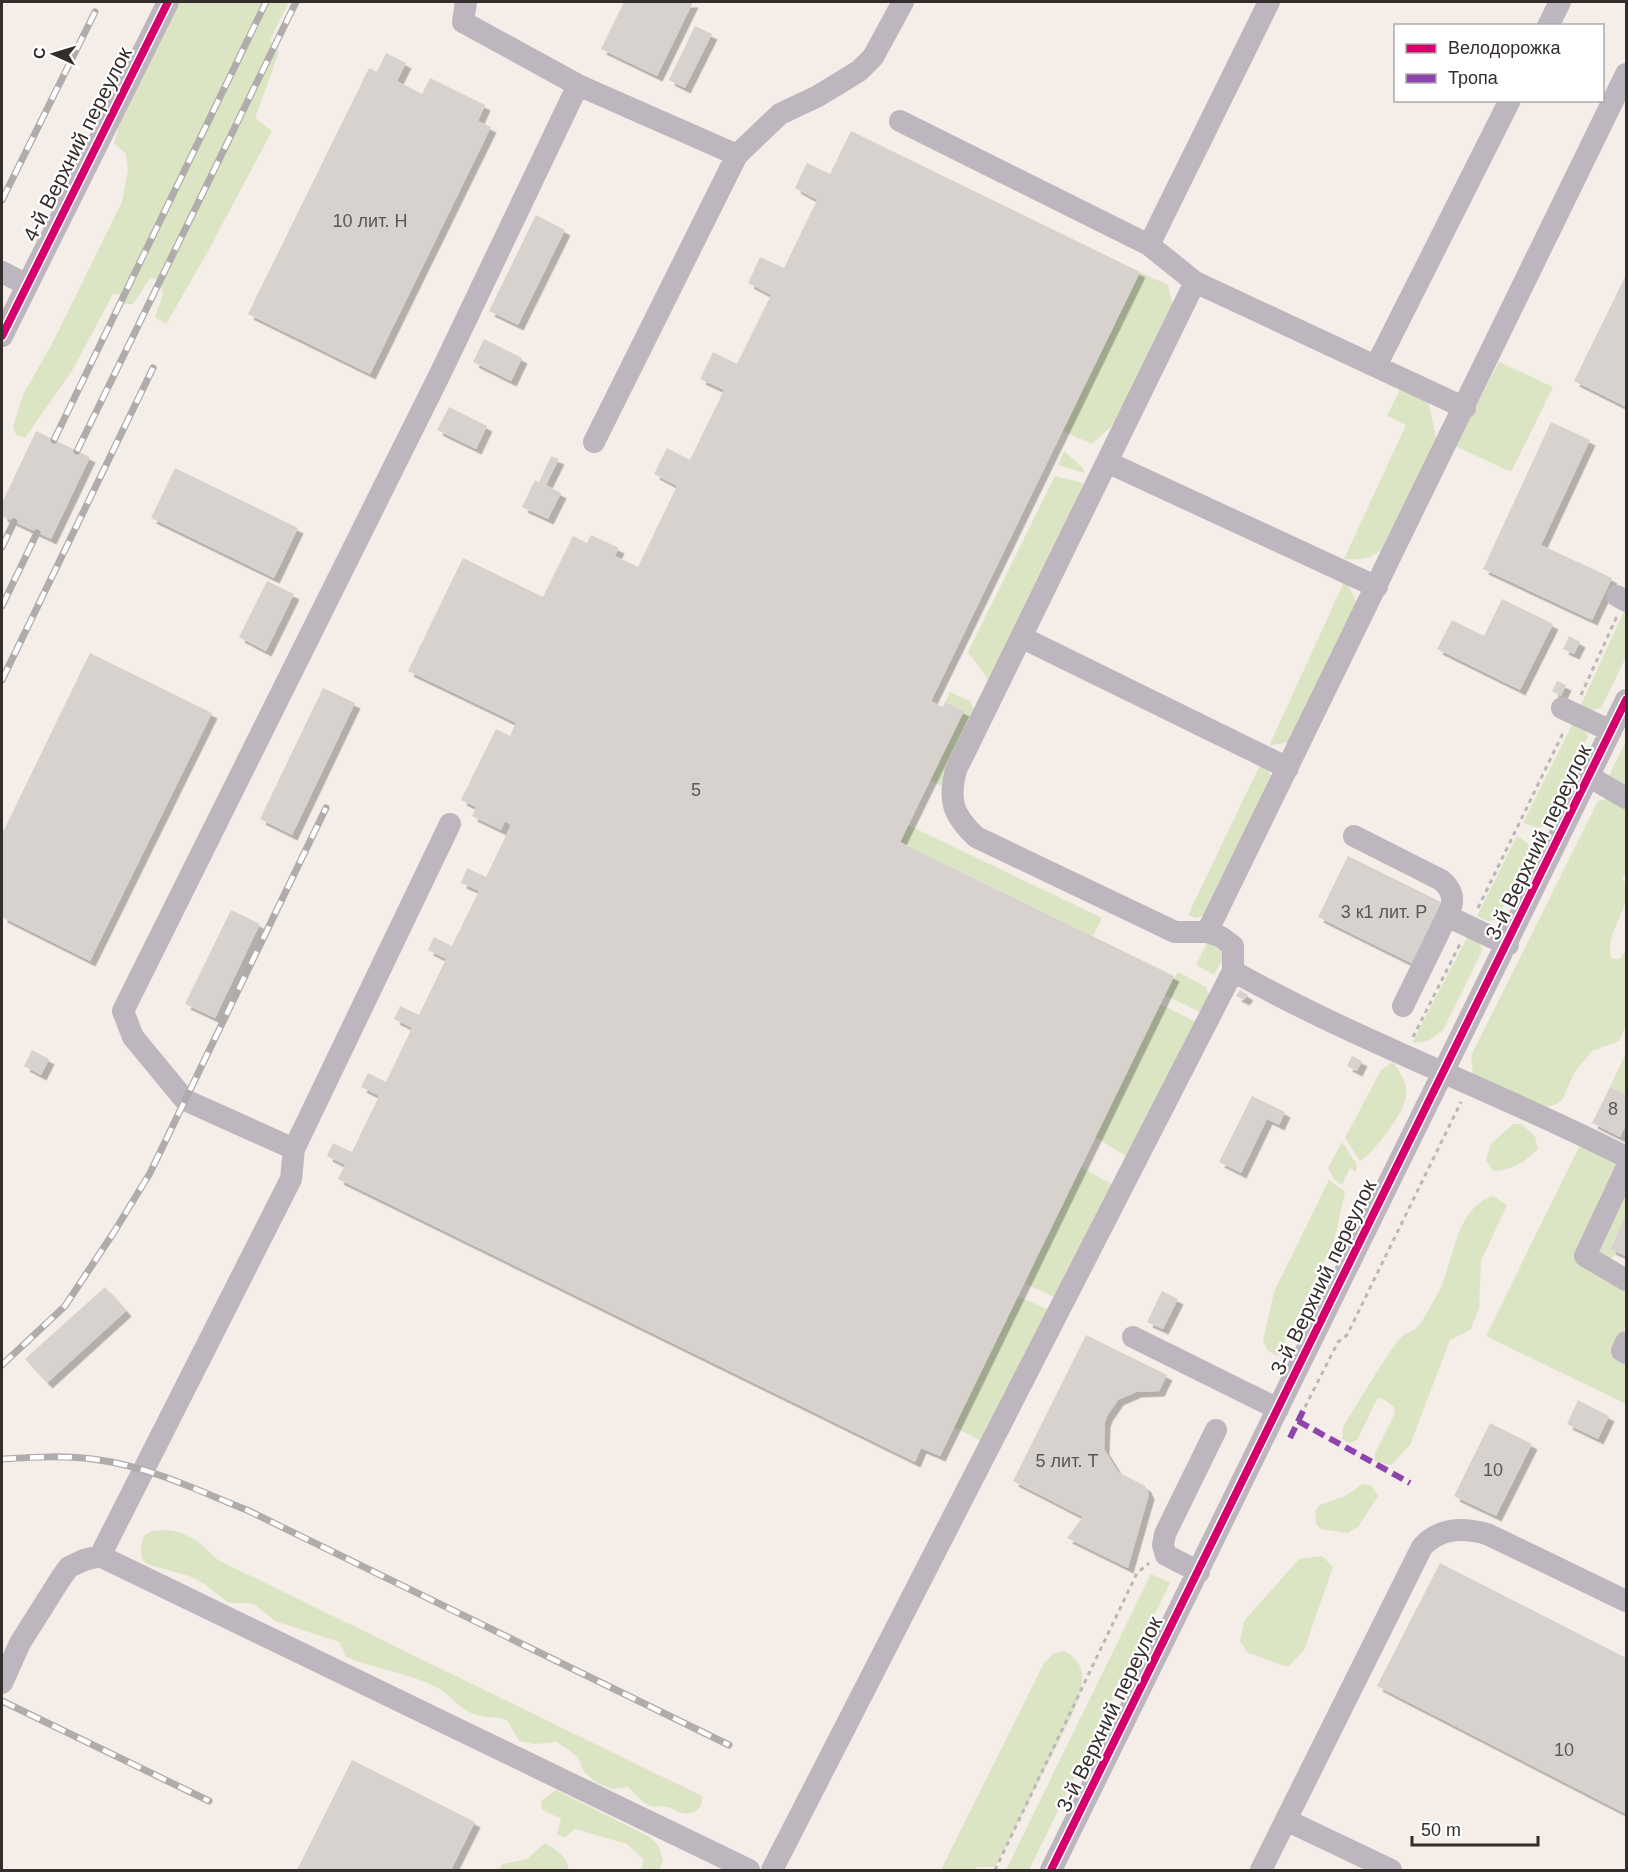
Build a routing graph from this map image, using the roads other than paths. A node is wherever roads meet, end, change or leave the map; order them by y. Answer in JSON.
{"nodes":[{"id":1,"x":168,"y":2,"type":"edge"},
{"id":2,"x":466,"y":2,"type":"edge"},
{"id":3,"x":903,"y":2,"type":"edge"},
{"id":4,"x":1269,"y":2,"type":"edge"},
{"id":5,"x":1560,"y":2,"type":"edge"},
{"id":6,"x":1549,"y":24,"type":"edge"},
{"id":7,"x":1626,"y":74,"type":"edge"},
{"id":8,"x":578,"y":86,"type":"junction"},
{"id":9,"x":1509,"y":102,"type":"edge"},
{"id":10,"x":900,"y":121,"type":"dead end"},
{"id":11,"x":737,"y":155,"type":"junction"},
{"id":12,"x":1149,"y":245,"type":"junction"},
{"id":13,"x":2,"y":272,"type":"edge"},
{"id":14,"x":1195,"y":282,"type":"junction"},
{"id":15,"x":27,"y":285,"type":"junction"},
{"id":16,"x":2,"y":336,"type":"edge"},
{"id":17,"x":1376,"y":366,"type":"junction"},
{"id":18,"x":1465,"y":408,"type":"junction"},
{"id":19,"x":594,"y":442,"type":"dead end"},
{"id":20,"x":1107,"y":462,"type":"junction"},
{"id":21,"x":1377,"y":587,"type":"junction"},
{"id":22,"x":1022,"y":637,"type":"junction"},
{"id":23,"x":1626,"y":700,"type":"edge"},
{"id":24,"x":1568,"y":710,"type":"road end"},
{"id":25,"x":1611,"y":732,"type":"junction"},
{"id":26,"x":1288,"y":768,"type":"junction"},
{"id":27,"x":1590,"y":777,"type":"junction"},
{"id":28,"x":1626,"y":798,"type":"edge"},
{"id":29,"x":450,"y":824,"type":"dead end"},
{"id":30,"x":1354,"y":836,"type":"dead end"},
{"id":31,"x":1448,"y":916,"type":"junction"},
{"id":32,"x":1207,"y":932,"type":"junction"},
{"id":33,"x":1508,"y":945,"type":"junction"},
{"id":34,"x":1233,"y":971,"type":"junction"},
{"id":35,"x":1403,"y":1006,"type":"dead end"},
{"id":36,"x":1444,"y":1072,"type":"junction"},
{"id":37,"x":294,"y":1149,"type":"junction"},
{"id":38,"x":1626,"y":1157,"type":"edge"},
{"id":39,"x":1626,"y":1169,"type":"edge"},
{"id":40,"x":1626,"y":1280,"type":"edge"},
{"id":41,"x":1133,"y":1336,"type":"dead end"},
{"id":42,"x":1626,"y":1342,"type":"edge"},
{"id":43,"x":1626,"y":1353,"type":"edge"},
{"id":44,"x":1278,"y":1409,"type":"junction"},
{"id":45,"x":1216,"y":1430,"type":"dead end"},
{"id":46,"x":100,"y":1556,"type":"junction"},
{"id":47,"x":1199,"y":1572,"type":"junction"},
{"id":48,"x":1626,"y":1601,"type":"edge"},
{"id":49,"x":10,"y":1641,"type":"edge"},
{"id":50,"x":2,"y":1683,"type":"edge"},
{"id":51,"x":1287,"y":1820,"type":"junction"},
{"id":52,"x":749,"y":1870,"type":"edge"},
{"id":53,"x":772,"y":1870,"type":"edge"},
{"id":54,"x":1051,"y":1870,"type":"edge"},
{"id":55,"x":1261,"y":1870,"type":"edge"},
{"id":56,"x":1391,"y":1870,"type":"edge"}],
"edges":[{"from":1,"to":15,"type":"street","name":"4-й Верхний переулок"},
{"from":2,"to":8,"type":"street"},
{"from":3,"to":11,"type":"street"},
{"from":4,"to":12,"type":"street"},
{"from":5,"to":6,"type":"street"},
{"from":7,"to":18,"type":"street"},
{"from":8,"to":11,"type":"street"},
{"from":8,"to":37,"type":"street"},
{"from":9,"to":17,"type":"street"},
{"from":10,"to":12,"type":"street"},
{"from":11,"to":19,"type":"street"},
{"from":12,"to":14,"type":"street"},
{"from":13,"to":15,"type":"street"},
{"from":14,"to":17,"type":"street"},
{"from":14,"to":20,"type":"street"},
{"from":15,"to":16,"type":"street","name":"4-й Верхний переулок"},
{"from":17,"to":18,"type":"street"},
{"from":18,"to":21,"type":"street"},
{"from":20,"to":21,"type":"street"},
{"from":20,"to":22,"type":"street"},
{"from":21,"to":26,"type":"street"},
{"from":22,"to":26,"type":"street"},
{"from":22,"to":32,"type":"street"},
{"from":23,"to":25,"type":"street","name":"3-й Верхний переулок"},
{"from":24,"to":25,"type":"street"},
{"from":25,"to":27,"type":"street","name":"3-й Верхний переулок"},
{"from":26,"to":32,"type":"street"},
{"from":27,"to":28,"type":"street"},
{"from":27,"to":33,"type":"street","name":"3-й Верхний переулок"},
{"from":29,"to":37,"type":"street"},
{"from":30,"to":31,"type":"street"},
{"from":31,"to":33,"type":"street"},
{"from":31,"to":35,"type":"street"},
{"from":32,"to":34,"type":"street"},
{"from":33,"to":36,"type":"street","name":"3-й Верхний переулок"},
{"from":34,"to":36,"type":"street"},
{"from":34,"to":53,"type":"street"},
{"from":36,"to":38,"type":"street"},
{"from":36,"to":44,"type":"street","name":"3-й Верхний переулок"},
{"from":37,"to":46,"type":"street"},
{"from":39,"to":40,"type":"street"},
{"from":41,"to":44,"type":"street"},
{"from":42,"to":43,"type":"street"},
{"from":44,"to":47,"type":"street","name":"3-й Верхний переулок"},
{"from":45,"to":47,"type":"street"},
{"from":46,"to":49,"type":"street"},
{"from":46,"to":52,"type":"street"},
{"from":47,"to":54,"type":"street","name":"3-й Верхний переулок"},
{"from":48,"to":51,"type":"street"},
{"from":49,"to":50,"type":"street"},
{"from":51,"to":55,"type":"street"},
{"from":51,"to":56,"type":"street"}]}
